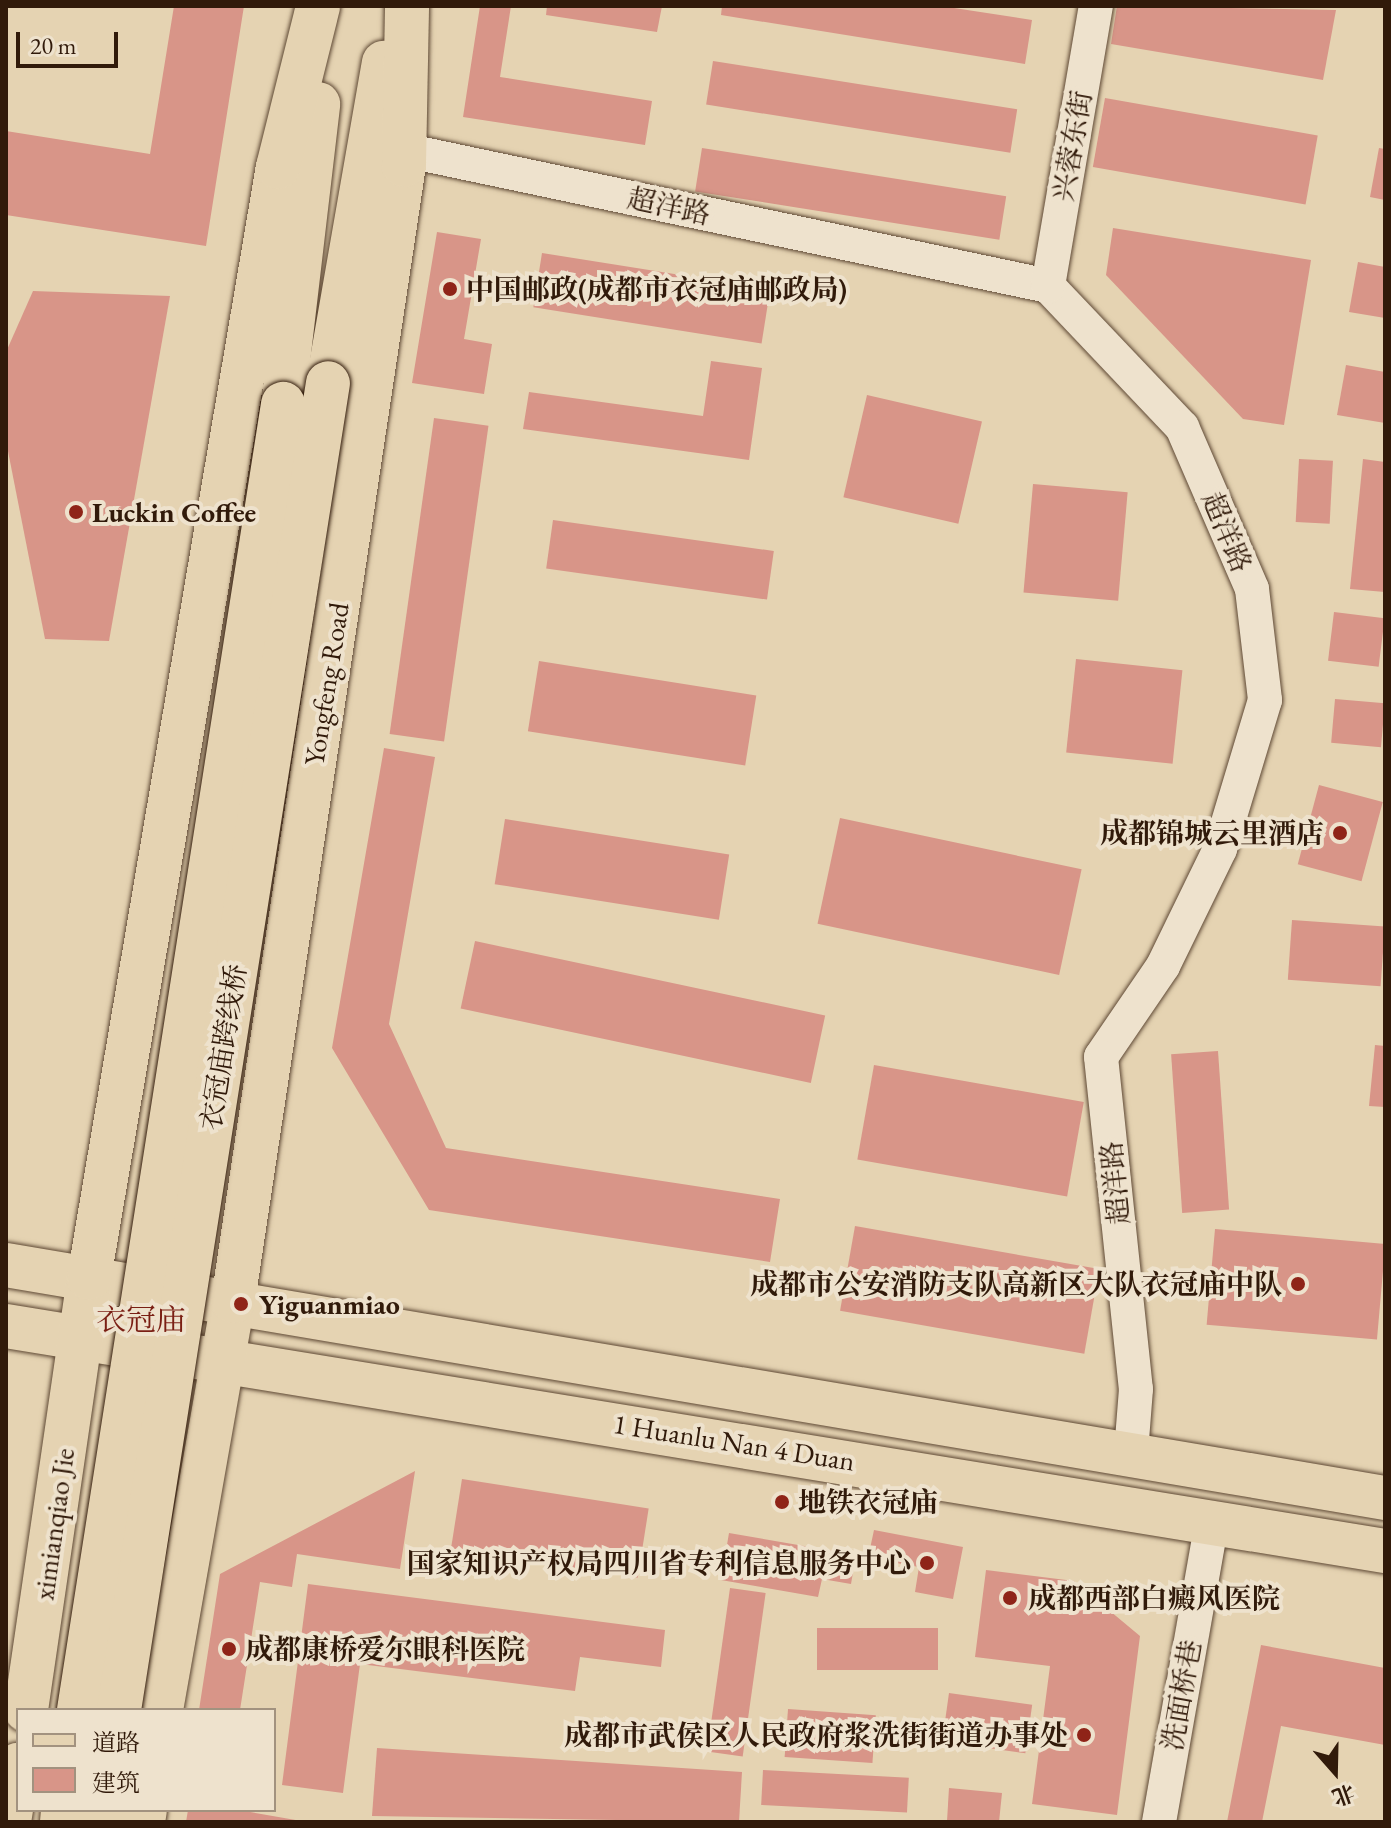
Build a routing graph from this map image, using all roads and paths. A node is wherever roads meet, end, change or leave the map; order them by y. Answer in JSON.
{"nodes":[{"id":1,"x":318,"y":6,"type":"edge"},
{"id":2,"x":330,"y":6,"type":"edge"},
{"id":3,"x":394,"y":6,"type":"edge"},
{"id":4,"x":407,"y":6,"type":"edge"},
{"id":5,"x":1096,"y":6,"type":"edge"},
{"id":6,"x":404,"y":150,"type":"junction"},
{"id":7,"x":1048,"y":286,"type":"junction"},
{"id":8,"x":6,"y":1265,"type":"edge"},
{"id":9,"x":89,"y":1278,"type":"junction"},
{"id":10,"x":233,"y":1301,"type":"junction"},
{"id":11,"x":6,"y":1326,"type":"edge"},
{"id":12,"x":82,"y":1338,"type":"junction"},
{"id":13,"x":219,"y":1360,"type":"junction"},
{"id":14,"x":1131,"y":1453,"type":"junction"},
{"id":15,"x":1385,"y":1498,"type":"edge"},
{"id":16,"x":1212,"y":1520,"type":"junction"},
{"id":17,"x":1385,"y":1551,"type":"edge"},
{"id":18,"x":26,"y":1708,"type":"edge"},
{"id":19,"x":79,"y":1708,"type":"edge"},
{"id":20,"x":119,"y":1708,"type":"edge"},
{"id":21,"x":161,"y":1708,"type":"edge"},
{"id":22,"x":16,"y":1778,"type":"edge"},
{"id":23,"x":9,"y":1822,"type":"edge"},
{"id":24,"x":1159,"y":1822,"type":"edge"}],
"edges":[{"from":1,"to":9,"type":"main road"},
{"from":2,"to":19,"type":"main road","name":"衣冠庙跨线桥","bridge":true},
{"from":3,"to":20,"type":"main road","name":"衣冠庙跨线桥","bridge":true},
{"from":4,"to":6,"type":"main road","name":"Yongfeng Road"},
{"from":5,"to":7,"type":"street","name":"兴蓉东街"},
{"from":6,"to":7,"type":"street","name":"超洋路"},
{"from":6,"to":10,"type":"main road","name":"Yongfeng Road"},
{"from":7,"to":14,"type":"street","name":"超洋路"},
{"from":8,"to":9,"type":"main road","name":"1 Huanlu Nan 4 Duan"},
{"from":9,"to":10,"type":"main road","name":"1 Huanlu Nan 4 Duan"},
{"from":9,"to":12,"type":"main road"},
{"from":10,"to":13,"type":"main road","name":"Yongfeng Road"},
{"from":10,"to":14,"type":"main road","name":"1 Huanlu Nan 4 Duan"},
{"from":11,"to":12,"type":"main road","name":"1 Huanlu Nan 4 Duan"},
{"from":12,"to":13,"type":"main road","name":"1 Huanlu Nan 4 Duan"},
{"from":12,"to":18,"type":"main road","name":"ximianqiao Jie"},
{"from":13,"to":16,"type":"main road","name":"1 Huanlu Nan 4 Duan"},
{"from":13,"to":21,"type":"main road"},
{"from":14,"to":15,"type":"main road","name":"1 Huanlu Nan 4 Duan"},
{"from":16,"to":17,"type":"main road","name":"1 Huanlu Nan 4 Duan"},
{"from":16,"to":24,"type":"street","name":"洗面桥巷"},
{"from":22,"to":23,"type":"main road"}]}
